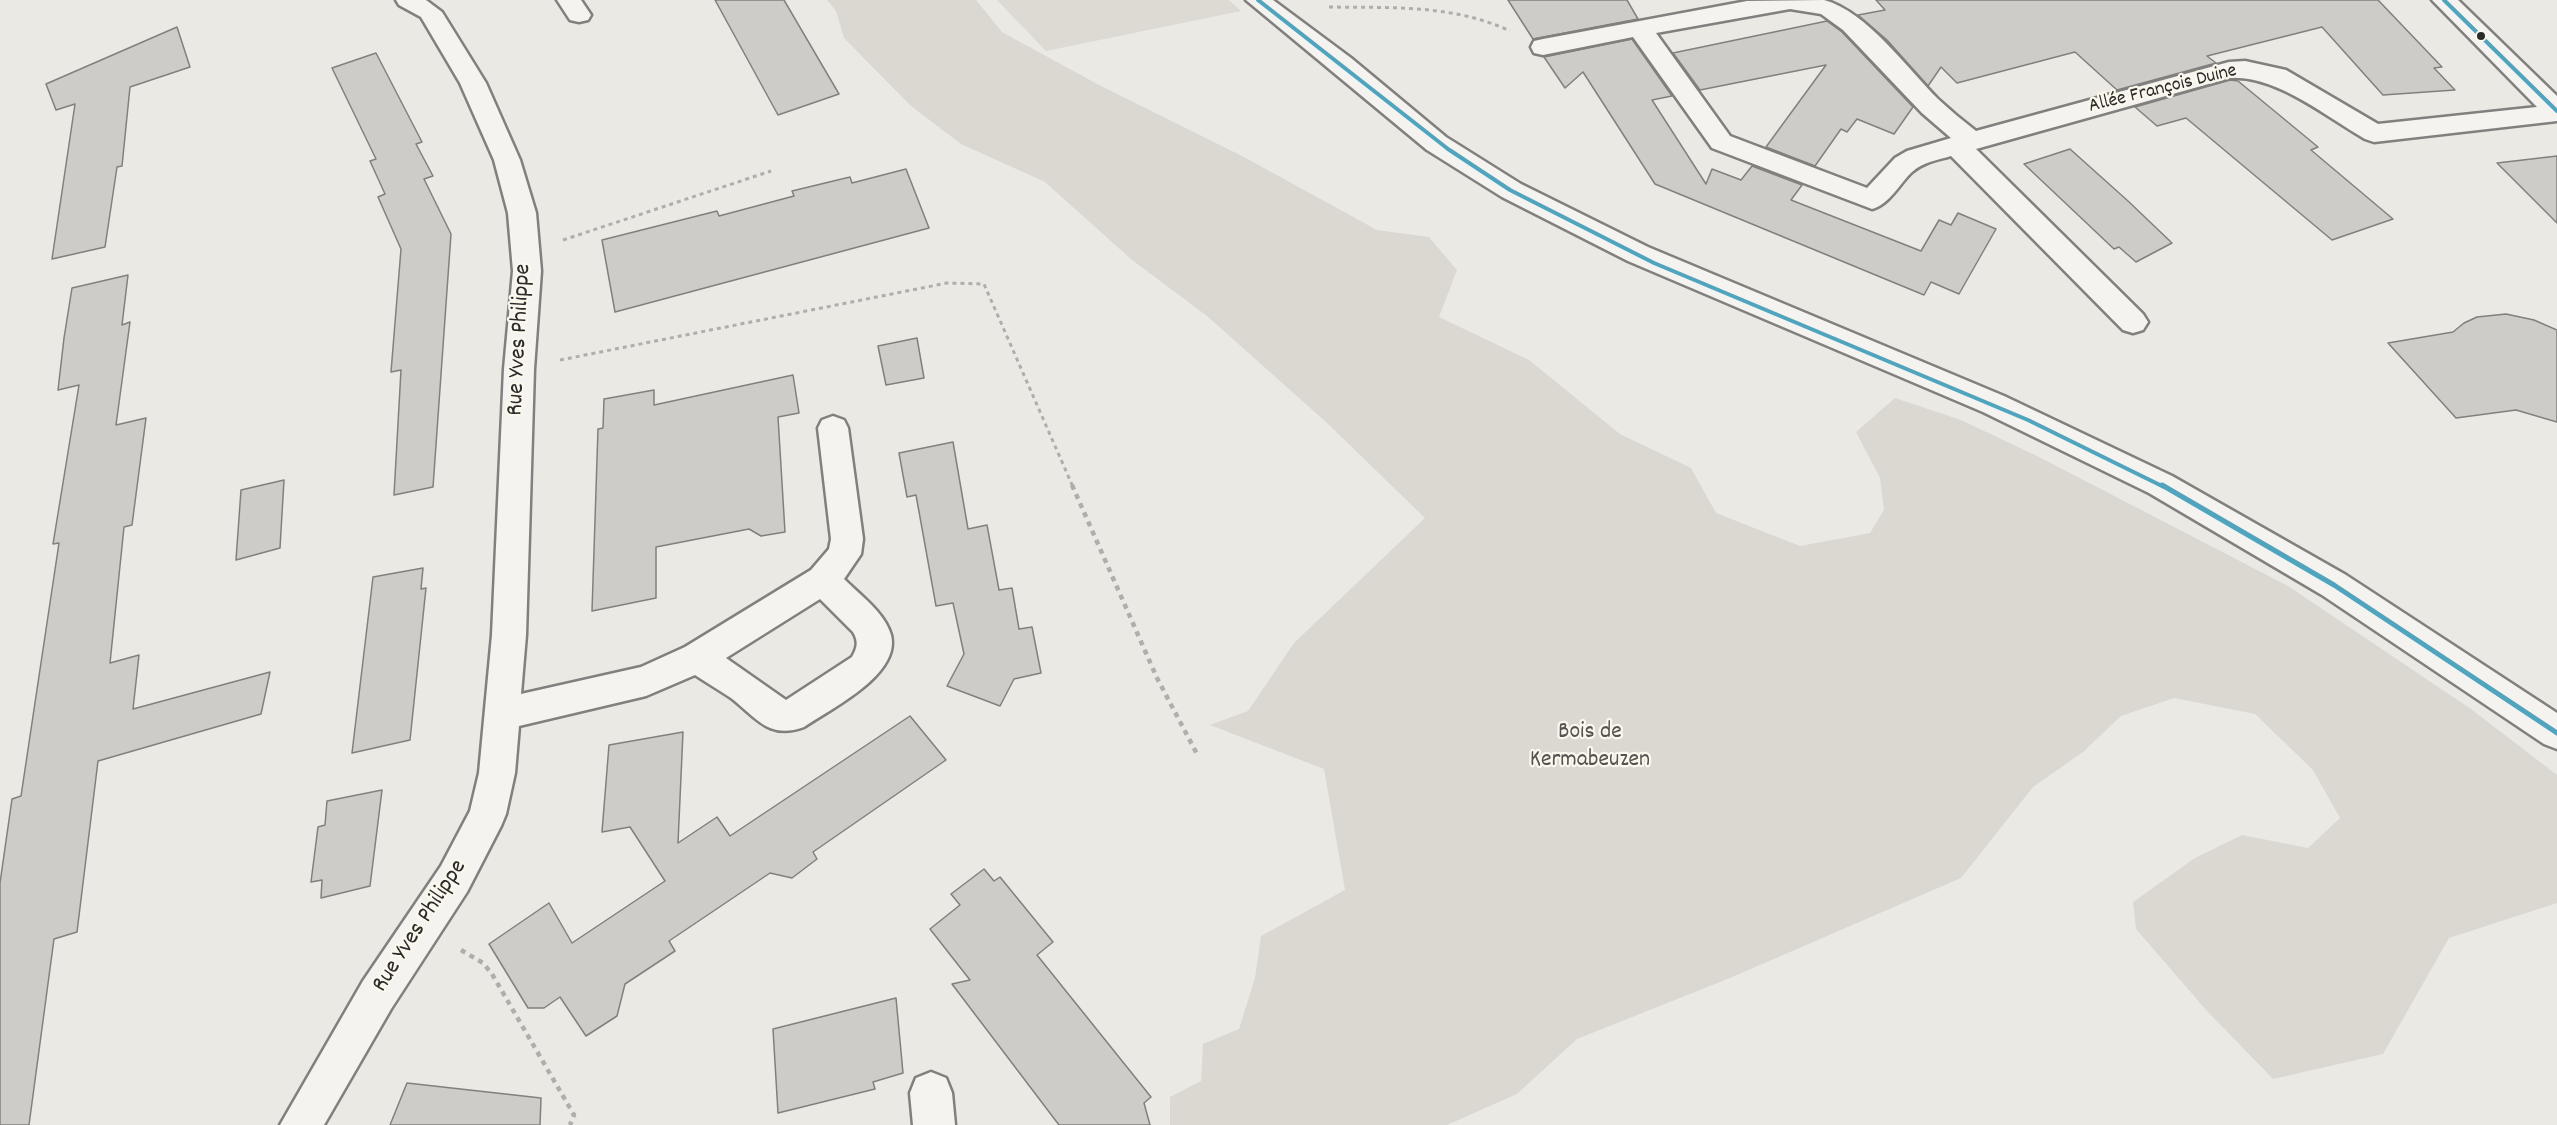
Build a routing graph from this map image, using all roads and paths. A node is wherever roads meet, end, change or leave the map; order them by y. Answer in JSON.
{"nodes":[{"id":1,"x":1258,"y":0,"type":"edge"},
{"id":2,"x":2444,"y":0,"type":"edge"},
{"id":3,"x":412,"y":1,"type":"edge"},
{"id":4,"x":1293,"y":3,"type":"edge"},
{"id":5,"x":1640,"y":29,"type":"junction"},
{"id":6,"x":1543,"y":47,"type":"joint"},
{"id":7,"x":1344,"y":65,"type":"junction"},
{"id":8,"x":2557,"y":112,"type":"edge"},
{"id":9,"x":1964,"y":143,"type":"junction"},
{"id":10,"x":771,"y":171,"type":"dead end"},
{"id":11,"x":526,"y":252,"type":"junction"},
{"id":12,"x":2133,"y":322,"type":"dead end"},
{"id":13,"x":519,"y":369,"type":"junction"},
{"id":14,"x":833,"y":428,"type":"dead end"},
{"id":15,"x":822,"y":580,"type":"junction"},
{"id":16,"x":697,"y":658,"type":"junction"},
{"id":17,"x":503,"y":714,"type":"junction"},
{"id":18,"x":2557,"y":733,"type":"edge"},
{"id":19,"x":1197,"y":754,"type":"dead end"},
{"id":20,"x":423,"y":929,"type":"junction"},
{"id":21,"x":301,"y":1125,"type":"edge"},
{"id":22,"x":570,"y":1125,"type":"edge"}],
"edges":[{"from":1,"to":7,"type":"street"},
{"from":2,"to":8,"type":"street"},
{"from":3,"to":11,"type":"street","name":"Rue Yves Philippe"},
{"from":4,"to":6,"type":"path"},
{"from":4,"to":7,"type":"street"},
{"from":5,"to":6,"type":"street"},
{"from":5,"to":9,"type":"street"},
{"from":5,"to":9,"type":"street","name":"Allée François Duine"},
{"from":7,"to":18,"type":"street"},
{"from":8,"to":9,"type":"street","name":"Allée François Duine"},
{"from":9,"to":12,"type":"street"},
{"from":10,"to":11,"type":"path"},
{"from":11,"to":13,"type":"street","name":"Rue Yves Philippe"},
{"from":13,"to":17,"type":"street","name":"Rue Yves Philippe"},
{"from":13,"to":19,"type":"path"},
{"from":14,"to":15,"type":"street"},
{"from":15,"to":16,"type":"street"},
{"from":15,"to":16,"type":"street"},
{"from":16,"to":17,"type":"street"},
{"from":17,"to":20,"type":"street","name":"Rue Yves Philippe"},
{"from":20,"to":21,"type":"street","name":"Rue Yves Philippe"},
{"from":20,"to":22,"type":"path"}]}
